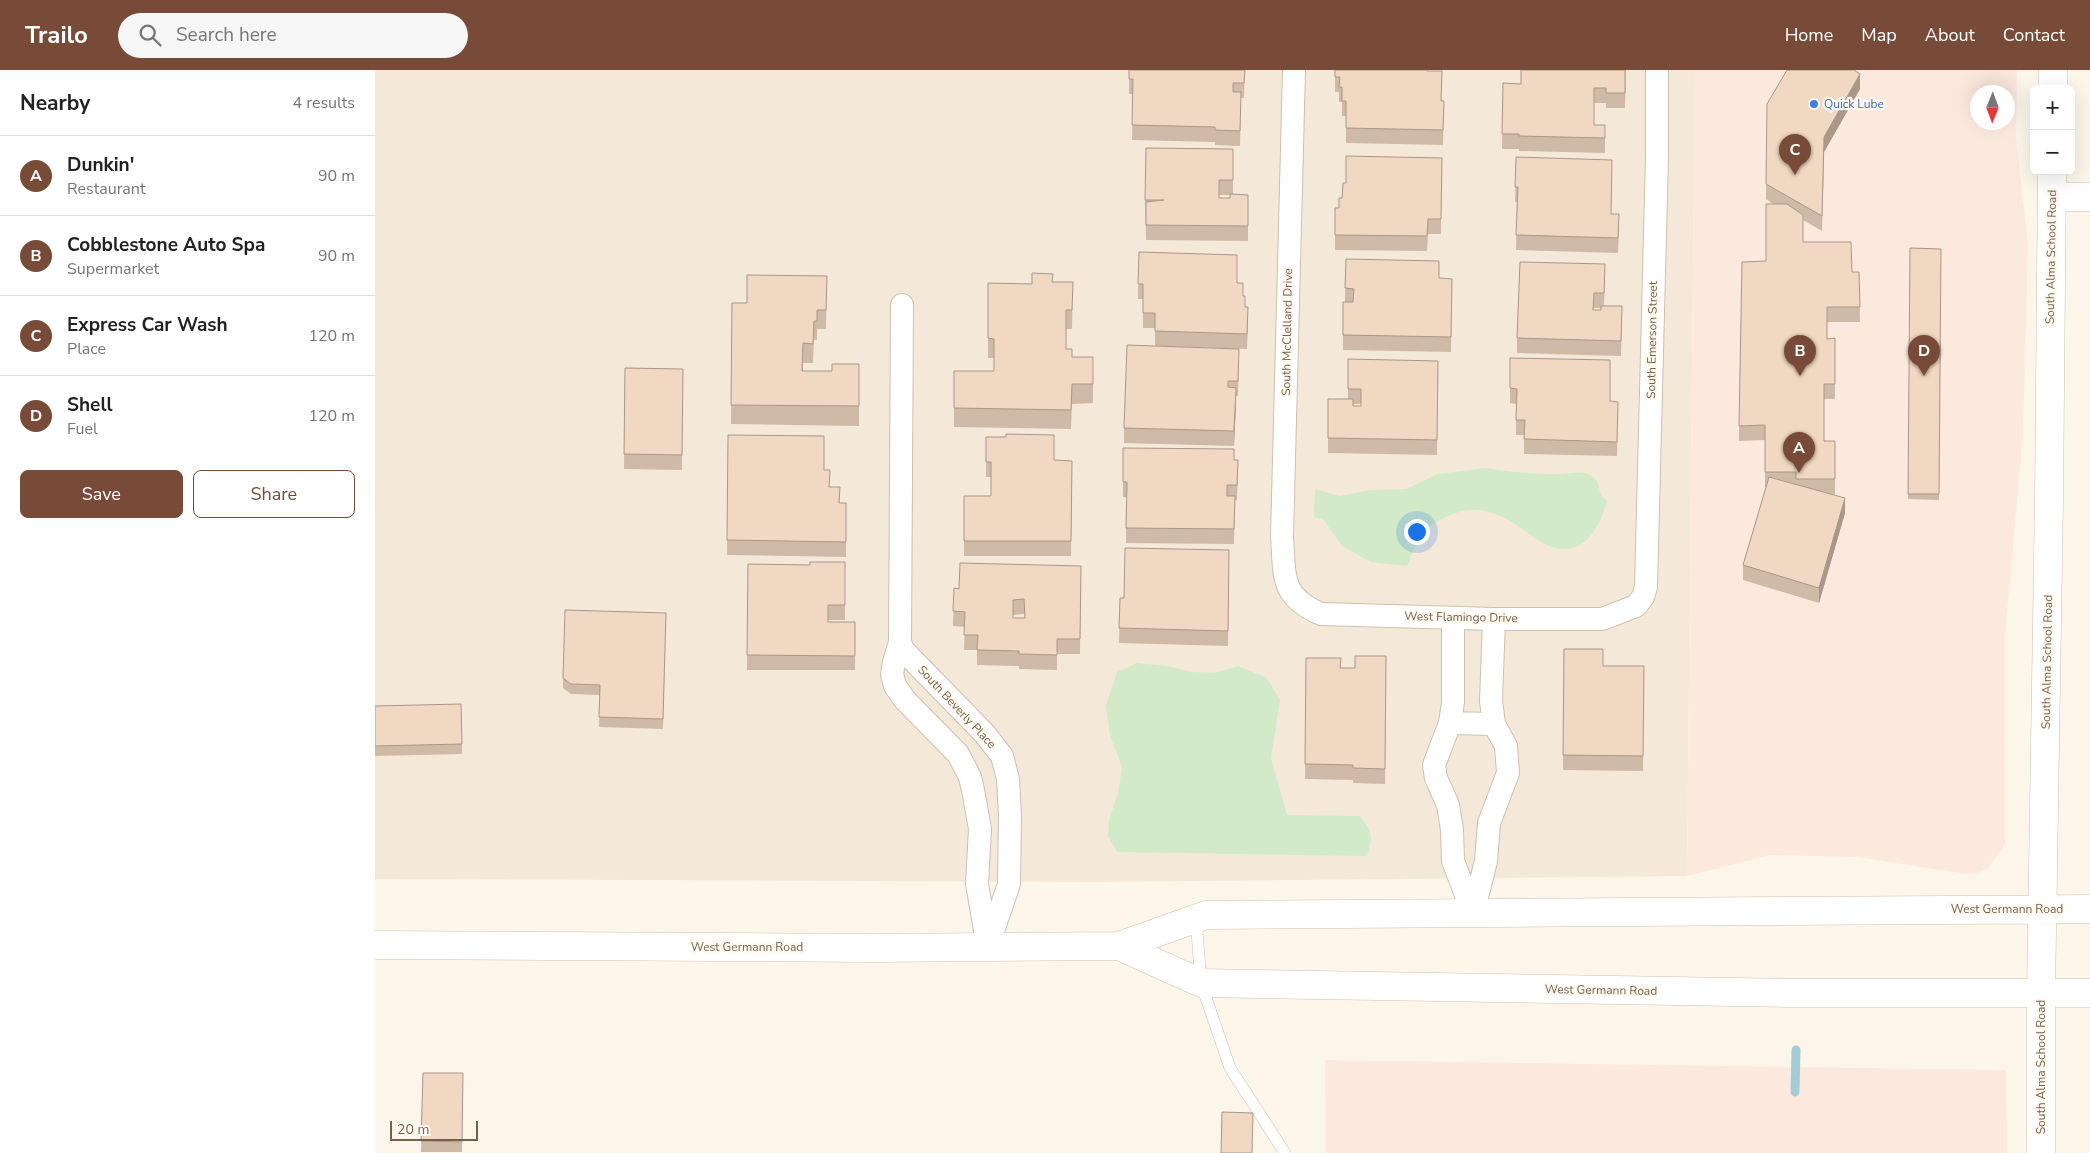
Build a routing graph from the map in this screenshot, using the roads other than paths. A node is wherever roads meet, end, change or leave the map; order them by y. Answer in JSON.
{"nodes":[{"id":1,"x":1294,"y":70,"type":"edge"},
{"id":2,"x":1657,"y":70,"type":"edge"},
{"id":3,"x":2053,"y":70,"type":"edge"},
{"id":4,"x":2053,"y":85,"type":"edge"},
{"id":5,"x":2052,"y":184,"type":"edge"},
{"id":6,"x":2090,"y":197,"type":"edge"},
{"id":7,"x":903,"y":305,"type":"dead end"},
{"id":8,"x":1290,"y":593,"type":"joint"},
{"id":9,"x":1636,"y":606,"type":"joint"},
{"id":10,"x":1453,"y":618,"type":"junction"},
{"id":11,"x":1493,"y":619,"type":"junction"},
{"id":12,"x":902,"y":646,"type":"junction"},
{"id":13,"x":1450,"y":723,"type":"junction"},
{"id":14,"x":1494,"y":724,"type":"junction"},
{"id":15,"x":1008,"y":779,"type":"junction"},
{"id":16,"x":973,"y":790,"type":"junction"},
{"id":17,"x":2043,"y":909,"type":"junction"},
{"id":18,"x":2090,"y":909,"type":"edge"},
{"id":19,"x":1473,"y":913,"type":"junction"},
{"id":20,"x":1196,"y":919,"type":"junction"},
{"id":21,"x":375,"y":945,"type":"edge"},
{"id":22,"x":987,"y":946,"type":"junction"},
{"id":23,"x":1119,"y":946,"type":"junction"},
{"id":24,"x":1201,"y":983,"type":"junction"},
{"id":25,"x":2041,"y":993,"type":"junction"},
{"id":26,"x":2090,"y":993,"type":"edge"},
{"id":27,"x":1285,"y":1153,"type":"edge"},
{"id":28,"x":2041,"y":1153,"type":"edge"}],
"edges":[{"from":1,"to":8,"type":"street","name":"South McClelland Drive"},
{"from":2,"to":9,"type":"street","name":"South Emerson Street"},
{"from":3,"to":4,"type":"main road"},
{"from":5,"to":6,"type":"main road"},
{"from":5,"to":17,"type":"main road","name":"South Alma School Road"},
{"from":7,"to":12,"type":"street"},
{"from":8,"to":10,"type":"street","name":"West Flamingo Drive"},
{"from":9,"to":11,"type":"street","name":"West Flamingo Drive"},
{"from":10,"to":11,"type":"street","name":"West Flamingo Drive"},
{"from":10,"to":13,"type":"street"},
{"from":11,"to":14,"type":"street"},
{"from":12,"to":15,"type":"street","name":"South Beverly Place"},
{"from":12,"to":16,"type":"street"},
{"from":13,"to":14,"type":"street"},
{"from":13,"to":19,"type":"street"},
{"from":14,"to":19,"type":"street"},
{"from":15,"to":16,"type":"street"},
{"from":15,"to":22,"type":"street","name":"South Beverly Place"},
{"from":16,"to":22,"type":"street"},
{"from":17,"to":18,"type":"main road","name":"West Germann Road"},
{"from":17,"to":19,"type":"main road","name":"West Germann Road"},
{"from":17,"to":25,"type":"main road","name":"South Alma School Road"},
{"from":19,"to":20,"type":"main road","name":"West Germann Road"},
{"from":20,"to":23,"type":"main road","name":"West Germann Road"},
{"from":20,"to":24,"type":"lane"},
{"from":21,"to":22,"type":"main road","name":"West Germann Road"},
{"from":22,"to":23,"type":"main road","name":"West Germann Road"},
{"from":23,"to":24,"type":"main road","name":"West Germann Road"},
{"from":24,"to":25,"type":"main road","name":"West Germann Road"},
{"from":24,"to":27,"type":"lane"},
{"from":25,"to":26,"type":"main road","name":"West Germann Road"},
{"from":25,"to":28,"type":"main road","name":"South Alma School Road"}]}
